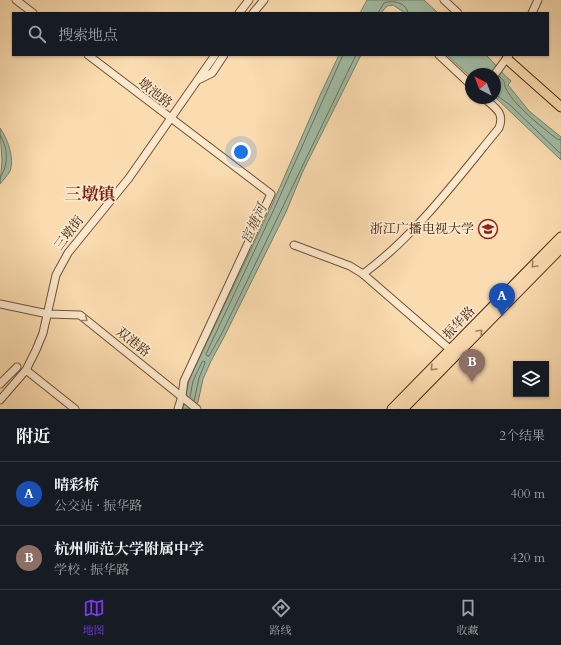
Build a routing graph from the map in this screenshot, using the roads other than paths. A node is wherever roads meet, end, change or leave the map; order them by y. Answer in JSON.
{"nodes":[{"id":1,"x":16,"y":0,"type":"edge"},
{"id":2,"x":249,"y":0,"type":"edge"},
{"id":3,"x":264,"y":0,"type":"edge"},
{"id":4,"x":444,"y":0,"type":"edge"},
{"id":5,"x":538,"y":0,"type":"edge"},
{"id":6,"x":32,"y":12,"type":"edge"},
{"id":7,"x":240,"y":12,"type":"edge"},
{"id":8,"x":254,"y":12,"type":"edge"},
{"id":9,"x":457,"y":12,"type":"edge"},
{"id":10,"x":532,"y":12,"type":"edge"},
{"id":11,"x":89,"y":56,"type":"edge"},
{"id":12,"x":214,"y":56,"type":"edge"},
{"id":13,"x":223,"y":56,"type":"edge"},
{"id":14,"x":440,"y":56,"type":"edge"},
{"id":15,"x":506,"y":56,"type":"edge"},
{"id":16,"x":499,"y":68,"type":"edge"},
{"id":17,"x":199,"y":79,"type":"junction"},
{"id":18,"x":465,"y":79,"type":"edge"},
{"id":19,"x":490,"y":104,"type":"edge"},
{"id":20,"x":561,"y":107,"type":"edge"},
{"id":21,"x":171,"y":120,"type":"junction"},
{"id":22,"x":561,"y":237,"type":"edge"},
{"id":23,"x":294,"y":245,"type":"dead end"},
{"id":24,"x":561,"y":248,"type":"edge"},
{"id":25,"x":363,"y":274,"type":"junction"},
{"id":26,"x":0,"y":304,"type":"edge"},
{"id":27,"x":48,"y":314,"type":"junction"},
{"id":28,"x":454,"y":353,"type":"junction"},
{"id":29,"x":17,"y":367,"type":"dead end"},
{"id":30,"x":26,"y":370,"type":"junction"},
{"id":31,"x":0,"y":384,"type":"edge"},
{"id":32,"x":182,"y":396,"type":"junction"},
{"id":33,"x":0,"y":400,"type":"edge"},
{"id":34,"x":76,"y":409,"type":"edge"},
{"id":35,"x":178,"y":409,"type":"edge"},
{"id":36,"x":197,"y":409,"type":"edge"},
{"id":37,"x":392,"y":409,"type":"edge"},
{"id":38,"x":403,"y":409,"type":"edge"}],
"edges":[{"from":1,"to":6,"type":"street"},
{"from":2,"to":7,"type":"street"},
{"from":3,"to":8,"type":"street"},
{"from":4,"to":9,"type":"street"},
{"from":5,"to":10,"type":"street"},
{"from":11,"to":21,"type":"street","name":"墩池路"},
{"from":12,"to":17,"type":"street","name":"三墩街"},
{"from":13,"to":17,"type":"street"},
{"from":14,"to":18,"type":"street"},
{"from":15,"to":16,"type":"street"},
{"from":15,"to":20,"type":"main road"},
{"from":17,"to":21,"type":"street","name":"三墩街"},
{"from":19,"to":25,"type":"street"},
{"from":21,"to":27,"type":"street","name":"三墩街"},
{"from":21,"to":32,"type":"street","name":"墩池路"},
{"from":22,"to":28,"type":"main road","name":"振华路","one_way":true},
{"from":23,"to":25,"type":"street"},
{"from":28,"to":24,"type":"main road","name":"振华路","one_way":true},
{"from":25,"to":28,"type":"street"},
{"from":26,"to":27,"type":"street","name":"双港路"},
{"from":27,"to":30,"type":"street","name":"三墩街"},
{"from":27,"to":32,"type":"street","name":"双港路","one_way":true},
{"from":28,"to":37,"type":"main road","name":"振华路","one_way":true},
{"from":28,"to":38,"type":"main road","name":"振华路"},
{"from":29,"to":31,"type":"street"},
{"from":30,"to":33,"type":"street","name":"三墩街"},
{"from":30,"to":34,"type":"street"},
{"from":32,"to":35,"type":"street"},
{"from":32,"to":36,"type":"street","name":"双港路"}]}
